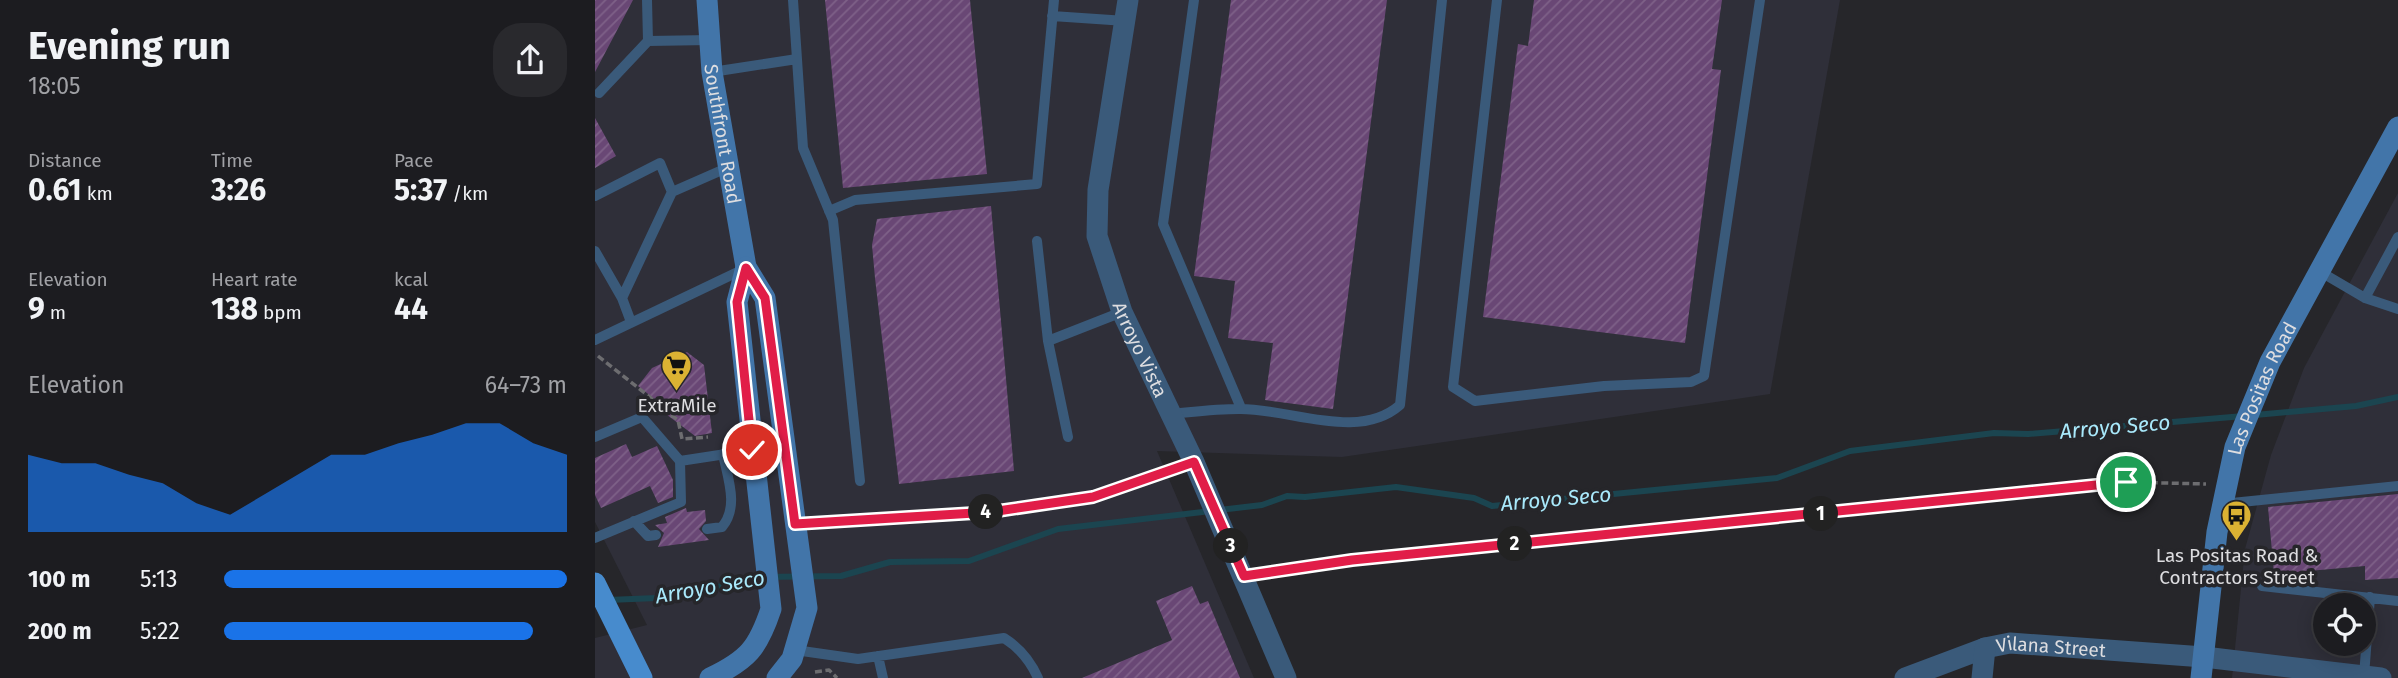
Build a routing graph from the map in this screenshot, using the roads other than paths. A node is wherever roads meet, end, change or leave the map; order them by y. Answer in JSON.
{"nodes":[{"id":1,"x":647,"y":0,"type":"edge"},
{"id":2,"x":707,"y":0,"type":"edge"},
{"id":3,"x":793,"y":0,"type":"edge"},
{"id":4,"x":1054,"y":0,"type":"edge"},
{"id":5,"x":1194,"y":0,"type":"edge"},
{"id":6,"x":1442,"y":0,"type":"edge"},
{"id":7,"x":1497,"y":0,"type":"edge"},
{"id":8,"x":1760,"y":0,"type":"edge"},
{"id":9,"x":1127,"y":10,"type":"edge"},
{"id":10,"x":1052,"y":16,"type":"junction"},
{"id":11,"x":710,"y":40,"type":"junction"},
{"id":12,"x":647,"y":41,"type":"junction"},
{"id":13,"x":797,"y":60,"type":"junction"},
{"id":14,"x":712,"y":72,"type":"junction"},
{"id":15,"x":599,"y":93,"type":"dead end"},
{"id":16,"x":2398,"y":127,"type":"edge"},
{"id":17,"x":729,"y":167,"type":"junction"},
{"id":18,"x":672,"y":192,"type":"junction"},
{"id":19,"x":595,"y":196,"type":"edge"},
{"id":20,"x":829,"y":211,"type":"junction"},
{"id":21,"x":2398,"y":237,"type":"edge"},
{"id":22,"x":1037,"y":241,"type":"dead end"},
{"id":23,"x":595,"y":251,"type":"edge"},
{"id":24,"x":746,"y":268,"type":"junction"},
{"id":25,"x":2319,"y":271,"type":"junction"},
{"id":26,"x":622,"y":298,"type":"junction"},
{"id":27,"x":2365,"y":298,"type":"junction"},
{"id":28,"x":2398,"y":309,"type":"edge"},
{"id":29,"x":1122,"y":312,"type":"junction"},
{"id":30,"x":631,"y":322,"type":"junction"},
{"id":31,"x":595,"y":340,"type":"edge"},
{"id":32,"x":1048,"y":341,"type":"junction"},
{"id":33,"x":1241,"y":408,"type":"junction"},
{"id":34,"x":1169,"y":414,"type":"junction"},
{"id":35,"x":1068,"y":436,"type":"dead end"},
{"id":36,"x":595,"y":437,"type":"edge"},
{"id":37,"x":752,"y":450,"type":"junction"},
{"id":38,"x":723,"y":454,"type":"junction"},
{"id":39,"x":680,"y":461,"type":"junction"},
{"id":40,"x":1194,"y":462,"type":"junction"},
{"id":41,"x":860,"y":481,"type":"dead end"},
{"id":42,"x":2398,"y":486,"type":"edge"},
{"id":43,"x":2224,"y":494,"type":"junction"},
{"id":44,"x":634,"y":522,"type":"junction"},
{"id":45,"x":795,"y":528,"type":"junction"},
{"id":46,"x":707,"y":529,"type":"dead end"},
{"id":47,"x":656,"y":535,"type":"dead end"},
{"id":48,"x":595,"y":538,"type":"edge"},
{"id":49,"x":595,"y":583,"type":"edge"},
{"id":50,"x":2262,"y":586,"type":"dead end"},
{"id":51,"x":2331,"y":593,"type":"edge"},
{"id":52,"x":2376,"y":598,"type":"edge"},
{"id":53,"x":2398,"y":601,"type":"edge"},
{"id":54,"x":1985,"y":648,"type":"junction"},
{"id":55,"x":795,"y":650,"type":"junction"},
{"id":56,"x":878,"y":656,"type":"junction"},
{"id":57,"x":2371,"y":656,"type":"edge"},
{"id":58,"x":2203,"y":668,"type":"edge"},
{"id":59,"x":2372,"y":677,"type":"edge"},
{"id":60,"x":642,"y":678,"type":"edge"},
{"id":61,"x":710,"y":678,"type":"edge"},
{"id":62,"x":777,"y":678,"type":"edge"},
{"id":63,"x":883,"y":678,"type":"edge"},
{"id":64,"x":1038,"y":678,"type":"edge"},
{"id":65,"x":1286,"y":678,"type":"edge"},
{"id":66,"x":1905,"y":678,"type":"edge"},
{"id":67,"x":1982,"y":678,"type":"edge"}],
"edges":[{"from":1,"to":12,"type":"lane"},
{"from":2,"to":11,"type":"street","name":"Southfront Road"},
{"from":3,"to":13,"type":"lane"},
{"from":4,"to":10,"type":"lane"},
{"from":5,"to":33,"type":"lane"},
{"from":6,"to":33,"type":"lane"},
{"from":7,"to":8,"type":"lane"},
{"from":9,"to":10,"type":"lane"},
{"from":9,"to":29,"type":"street","name":"Arroyo Vista"},
{"from":10,"to":20,"type":"lane"},
{"from":11,"to":12,"type":"lane"},
{"from":11,"to":14,"type":"street","name":"Southfront Road"},
{"from":12,"to":15,"type":"lane"},
{"from":13,"to":14,"type":"lane"},
{"from":13,"to":20,"type":"lane"},
{"from":14,"to":17,"type":"street","name":"Southfront Road"},
{"from":16,"to":25,"type":"street","name":"Las Positas Road"},
{"from":17,"to":18,"type":"lane"},
{"from":17,"to":24,"type":"street","name":"Southfront Road"},
{"from":18,"to":19,"type":"lane"},
{"from":18,"to":26,"type":"lane"},
{"from":20,"to":41,"type":"lane"},
{"from":21,"to":27,"type":"lane"},
{"from":22,"to":32,"type":"lane"},
{"from":23,"to":26,"type":"lane"},
{"from":24,"to":30,"type":"lane"},
{"from":24,"to":37,"type":"street","name":"Southfront Road"},
{"from":24,"to":45,"type":"street","name":"Southfront Road"},
{"from":25,"to":27,"type":"lane"},
{"from":25,"to":43,"type":"street","name":"Las Positas Road"},
{"from":26,"to":30,"type":"lane"},
{"from":27,"to":28,"type":"lane"},
{"from":29,"to":32,"type":"lane"},
{"from":29,"to":34,"type":"street","name":"Arroyo Vista"},
{"from":30,"to":31,"type":"lane"},
{"from":32,"to":35,"type":"lane"},
{"from":33,"to":34,"type":"lane"},
{"from":34,"to":40,"type":"street","name":"Arroyo Vista"},
{"from":36,"to":39,"type":"lane"},
{"from":37,"to":38,"type":"lane"},
{"from":37,"to":61,"type":"street","name":"Southfront Road"},
{"from":38,"to":39,"type":"lane"},
{"from":38,"to":46,"type":"lane"},
{"from":39,"to":44,"type":"lane"},
{"from":40,"to":45,"type":"lane"},
{"from":40,"to":65,"type":"street","name":"Arroyo Vista"},
{"from":42,"to":43,"type":"lane"},
{"from":43,"to":58,"type":"street","name":"Las Positas Road"},
{"from":44,"to":47,"type":"lane"},
{"from":44,"to":48,"type":"lane"},
{"from":45,"to":55,"type":"street","name":"Southfront Road"},
{"from":49,"to":60,"type":"main road"},
{"from":50,"to":51,"type":"lane"},
{"from":52,"to":53,"type":"lane"},
{"from":54,"to":58,"type":"street","name":"Vilana Street"},
{"from":54,"to":66,"type":"street","name":"Vilana Street"},
{"from":54,"to":67,"type":"street"},
{"from":55,"to":56,"type":"lane"},
{"from":55,"to":62,"type":"street","name":"Southfront Road"},
{"from":56,"to":63,"type":"lane"},
{"from":56,"to":64,"type":"lane"},
{"from":57,"to":59,"type":"lane"},
{"from":58,"to":59,"type":"street","name":"Vilana Street"}]}
